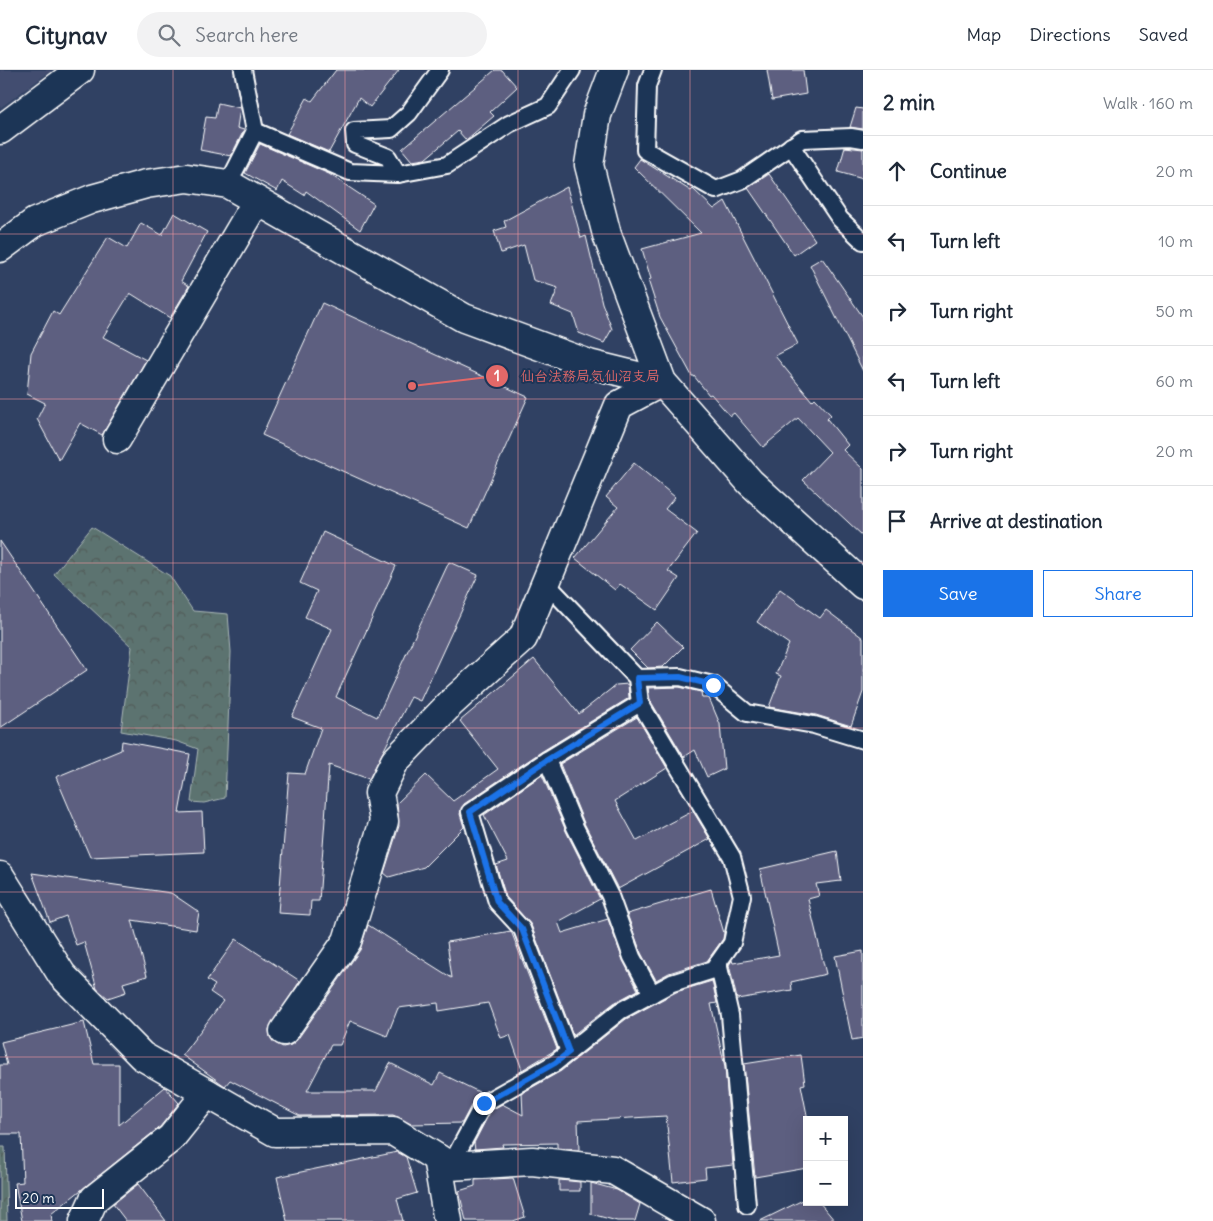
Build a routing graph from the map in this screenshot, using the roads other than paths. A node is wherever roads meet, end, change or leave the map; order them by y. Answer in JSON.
{"nodes":[{"id":1,"x":80,"y":70,"type":"edge"},
{"id":2,"x":243,"y":70,"type":"edge"},
{"id":3,"x":440,"y":70,"type":"edge"},
{"id":4,"x":572,"y":70,"type":"edge"},
{"id":5,"x":614,"y":70,"type":"edge"},
{"id":6,"x":653,"y":70,"type":"edge"},
{"id":7,"x":0,"y":130,"type":"edge"},
{"id":8,"x":255,"y":131,"type":"junction"},
{"id":9,"x":863,"y":140,"type":"edge"},
{"id":10,"x":791,"y":146,"type":"junction"},
{"id":11,"x":398,"y":174,"type":"junction"},
{"id":12,"x":228,"y":184,"type":"junction"},
{"id":13,"x":257,"y":201,"type":"junction"},
{"id":14,"x":863,"y":241,"type":"edge"},
{"id":15,"x":0,"y":248,"type":"edge"},
{"id":16,"x":662,"y":382,"type":"junction"},
{"id":17,"x":118,"y":439,"type":"dead end"},
{"id":18,"x":857,"y":572,"type":"edge"},
{"id":19,"x":546,"y":583,"type":"junction"},
{"id":20,"x":637,"y":678,"type":"junction"},
{"id":21,"x":640,"y":703,"type":"junction"},
{"id":22,"x":863,"y":740,"type":"edge"},
{"id":23,"x":547,"y":760,"type":"junction"},
{"id":24,"x":0,"y":876,"type":"edge"},
{"id":25,"x":718,"y":963,"type":"junction"},
{"id":26,"x":652,"y":994,"type":"junction"},
{"id":27,"x":284,"y":1031,"type":"dead end"},
{"id":28,"x":569,"y":1052,"type":"junction"},
{"id":29,"x":207,"y":1093,"type":"junction"},
{"id":30,"x":444,"y":1162,"type":"junction"},
{"id":31,"x":747,"y":1205,"type":"dead end"},
{"id":32,"x":84,"y":1221,"type":"edge"},
{"id":33,"x":448,"y":1221,"type":"edge"},
{"id":34,"x":701,"y":1221,"type":"edge"}],
"edges":[{"from":1,"to":7,"type":"street"},
{"from":2,"to":8,"type":"lane"},
{"from":3,"to":11,"type":"lane"},
{"from":4,"to":11,"type":"lane"},
{"from":5,"to":16,"type":"street"},
{"from":6,"to":10,"type":"lane"},
{"from":8,"to":11,"type":"lane"},
{"from":8,"to":12,"type":"lane"},
{"from":9,"to":10,"type":"lane"},
{"from":10,"to":14,"type":"lane"},
{"from":12,"to":13,"type":"street"},
{"from":12,"to":15,"type":"street"},
{"from":13,"to":16,"type":"street"},
{"from":13,"to":17,"type":"street"},
{"from":16,"to":18,"type":"street"},
{"from":16,"to":19,"type":"street"},
{"from":19,"to":20,"type":"lane"},
{"from":19,"to":27,"type":"street"},
{"from":20,"to":21,"type":"lane"},
{"from":20,"to":22,"type":"lane"},
{"from":21,"to":23,"type":"lane"},
{"from":21,"to":25,"type":"lane"},
{"from":23,"to":26,"type":"lane"},
{"from":23,"to":28,"type":"lane"},
{"from":24,"to":29,"type":"street"},
{"from":25,"to":26,"type":"lane"},
{"from":25,"to":31,"type":"lane"},
{"from":26,"to":28,"type":"lane"},
{"from":28,"to":30,"type":"lane"},
{"from":29,"to":30,"type":"street"},
{"from":29,"to":32,"type":"street"},
{"from":30,"to":33,"type":"street"},
{"from":30,"to":34,"type":"street"}]}
